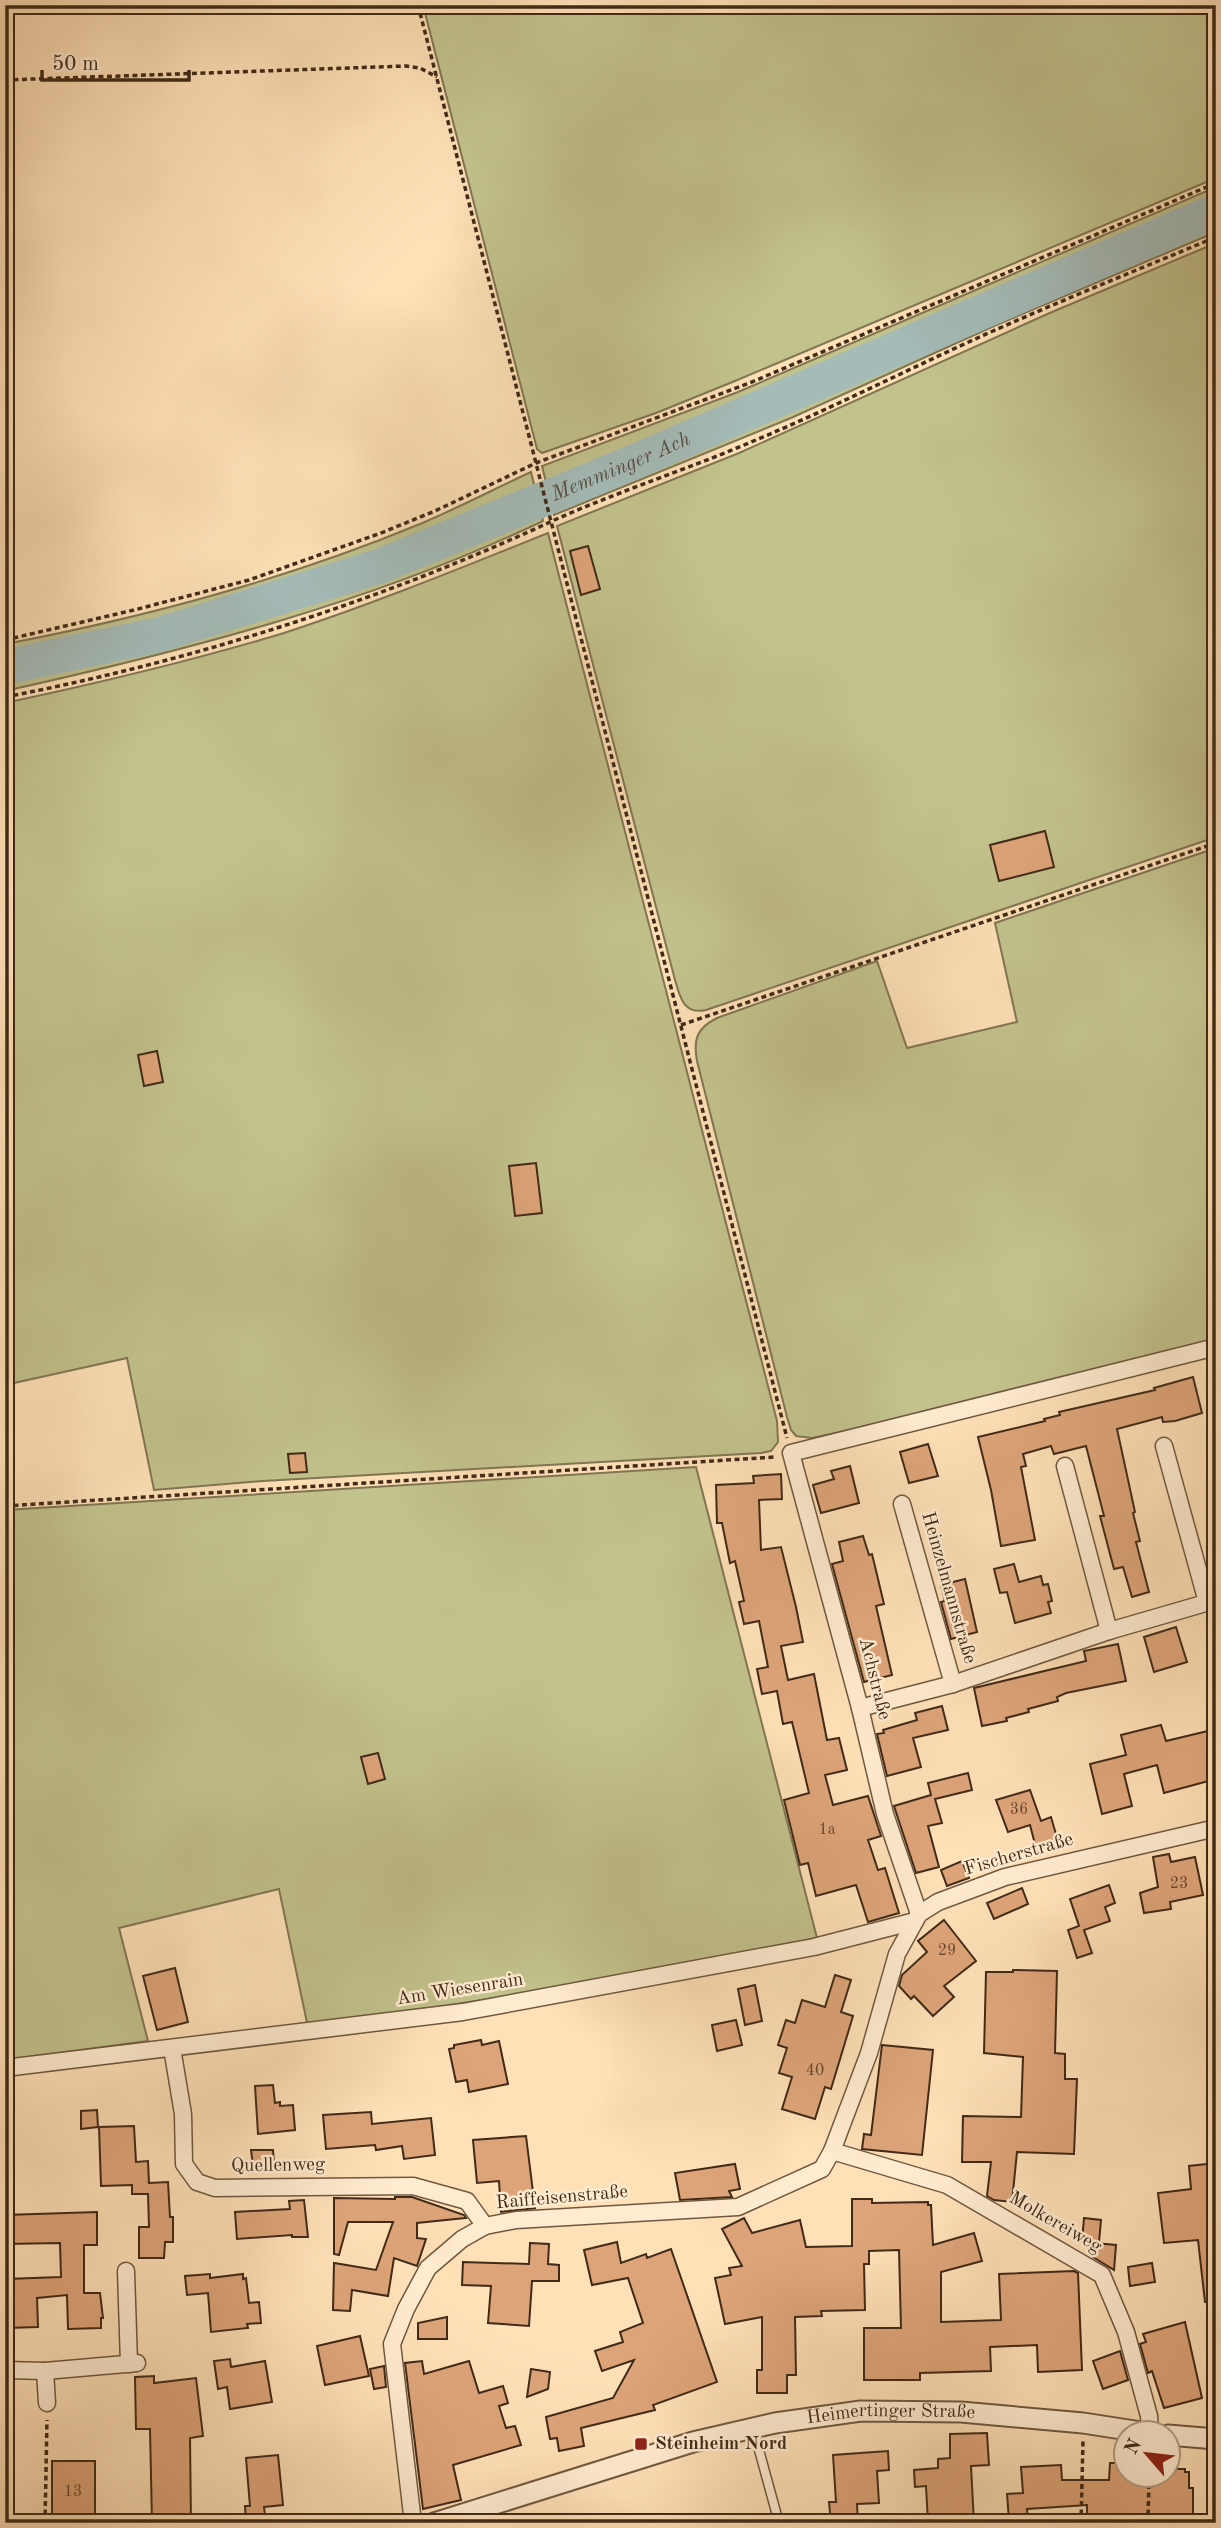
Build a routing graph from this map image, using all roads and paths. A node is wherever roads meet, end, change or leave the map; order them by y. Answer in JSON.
{"nodes":[{"id":1,"x":418,"y":5,"type":"edge"},
{"id":2,"x":437,"y":77,"type":"junction"},
{"id":3,"x":5,"y":80,"type":"edge"},
{"id":4,"x":1216,"y":183,"type":"edge"},
{"id":5,"x":1216,"y":237,"type":"edge"},
{"id":6,"x":536,"y":463,"type":"junction"},
{"id":7,"x":550,"y":522,"type":"junction"},
{"id":8,"x":5,"y":640,"type":"edge"},
{"id":9,"x":5,"y":697,"type":"edge"},
{"id":10,"x":1216,"y":843,"type":"edge"},
{"id":11,"x":681,"y":1025,"type":"junction"},
{"id":12,"x":1216,"y":1347,"type":"edge"},
{"id":13,"x":1164,"y":1446,"type":"dead end"},
{"id":14,"x":791,"y":1453,"type":"junction"},
{"id":15,"x":1065,"y":1466,"type":"dead end"},
{"id":16,"x":902,"y":1504,"type":"dead end"},
{"id":17,"x":5,"y":1506,"type":"edge"},
{"id":18,"x":1211,"y":1601,"type":"edge"},
{"id":19,"x":1109,"y":1631,"type":"junction"},
{"id":20,"x":953,"y":1684,"type":"junction"},
{"id":21,"x":860,"y":1708,"type":"junction"},
{"id":22,"x":1216,"y":1828,"type":"edge"},
{"id":23,"x":917,"y":1917,"type":"junction"},
{"id":24,"x":172,"y":2048,"type":"junction"},
{"id":25,"x":5,"y":2068,"type":"edge"},
{"id":26,"x":832,"y":2151,"type":"junction"},
{"id":27,"x":485,"y":2226,"type":"junction"},
{"id":28,"x":126,"y":2271,"type":"dead end"},
{"id":29,"x":5,"y":2370,"type":"edge"},
{"id":30,"x":45,"y":2371,"type":"junction"},
{"id":31,"x":47,"y":2403,"type":"joint"},
{"id":32,"x":1150,"y":2420,"type":"edge"},
{"id":33,"x":1083,"y":2423,"type":"junction"},
{"id":34,"x":1112,"y":2427,"type":"edge"},
{"id":35,"x":753,"y":2428,"type":"junction"},
{"id":36,"x":1182,"y":2436,"type":"edge"},
{"id":37,"x":1216,"y":2439,"type":"edge"},
{"id":38,"x":1149,"y":2490,"type":"edge"},
{"id":39,"x":45,"y":2523,"type":"edge"},
{"id":40,"x":413,"y":2523,"type":"edge"},
{"id":41,"x":434,"y":2523,"type":"edge"},
{"id":42,"x":779,"y":2523,"type":"edge"},
{"id":43,"x":1080,"y":2523,"type":"edge"},
{"id":44,"x":1148,"y":2523,"type":"edge"}],
"edges":[{"from":1,"to":2,"type":"path"},
{"from":2,"to":3,"type":"path"},
{"from":2,"to":6,"type":"path"},
{"from":4,"to":6,"type":"path"},
{"from":5,"to":7,"type":"path"},
{"from":6,"to":7,"type":"path"},
{"from":6,"to":8,"type":"path"},
{"from":7,"to":9,"type":"path"},
{"from":7,"to":11,"type":"path"},
{"from":10,"to":11,"type":"path"},
{"from":11,"to":14,"type":"path"},
{"from":12,"to":14,"type":"street"},
{"from":13,"to":18,"type":"street","name":"Heinzelmannstraße"},
{"from":14,"to":17,"type":"path"},
{"from":14,"to":21,"type":"street","name":"Achstraße"},
{"from":15,"to":19,"type":"street"},
{"from":16,"to":20,"type":"street","name":"Heinzelmannstraße"},
{"from":18,"to":19,"type":"street","name":"Heinzelmannstraße"},
{"from":19,"to":20,"type":"street","name":"Heinzelmannstraße"},
{"from":20,"to":21,"type":"street","name":"Heinzelmannstraße"},
{"from":21,"to":23,"type":"street","name":"Achstraße"},
{"from":22,"to":23,"type":"street","name":"Fischerstraße"},
{"from":23,"to":24,"type":"street","name":"Am Wiesenrain"},
{"from":23,"to":26,"type":"street"},
{"from":24,"to":25,"type":"street","name":"Am Wiesenrain"},
{"from":24,"to":27,"type":"street","name":"Quellenweg"},
{"from":26,"to":27,"type":"street","name":"Raiffeisenstraße"},
{"from":26,"to":32,"type":"street","name":"Molkereiweg"},
{"from":27,"to":40,"type":"street","name":"Raiffeisenstraße"},
{"from":28,"to":30,"type":"street"},
{"from":29,"to":30,"type":"street"},
{"from":30,"to":31,"type":"street"},
{"from":31,"to":39,"type":"path"},
{"from":33,"to":34,"type":"street","name":"Heimertinger Straße"},
{"from":33,"to":35,"type":"street","name":"Heimertinger Straße"},
{"from":33,"to":43,"type":"path"},
{"from":35,"to":41,"type":"street","name":"Heimertinger Straße"},
{"from":35,"to":42,"type":"lane"},
{"from":36,"to":37,"type":"street"},
{"from":38,"to":44,"type":"path"}]}
